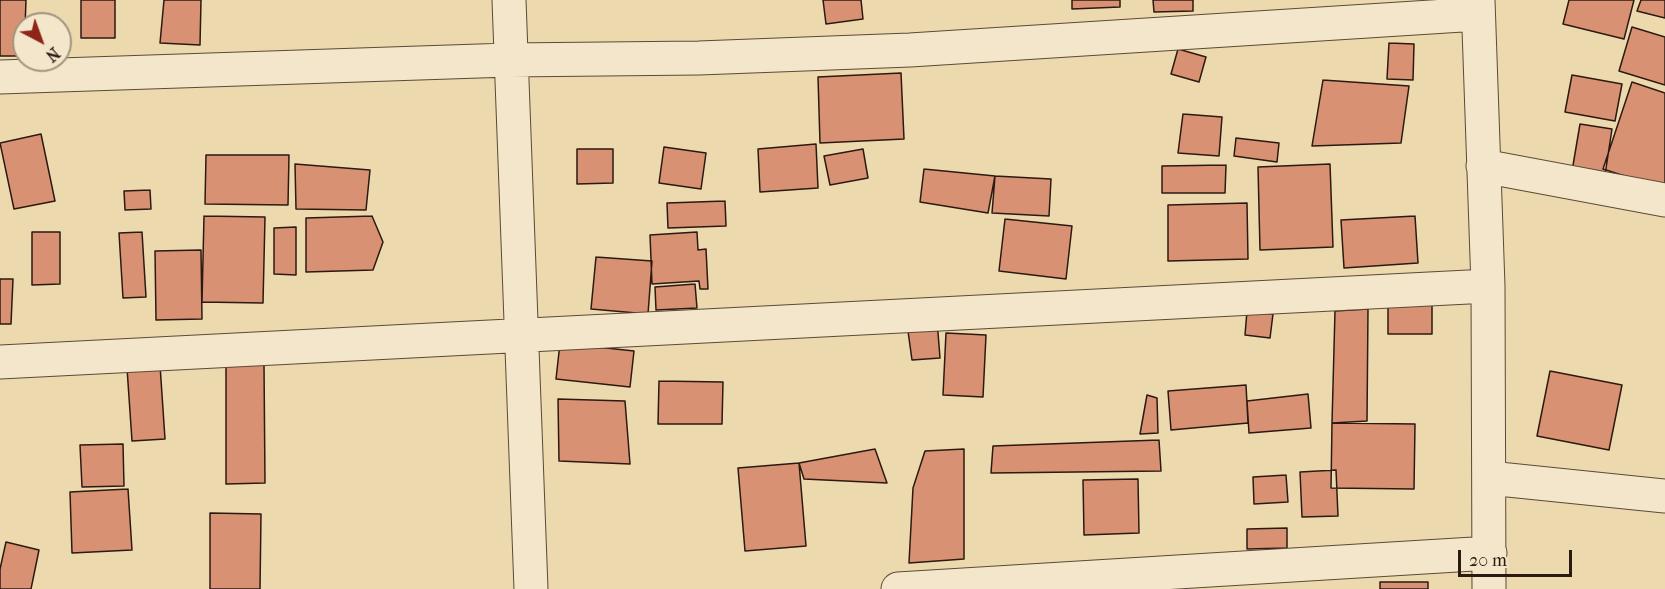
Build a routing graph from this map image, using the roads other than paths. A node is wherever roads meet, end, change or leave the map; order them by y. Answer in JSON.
{"nodes":[{"id":1,"x":509,"y":0,"type":"edge"},
{"id":2,"x":1478,"y":7,"type":"edge"},
{"id":3,"x":509,"y":60,"type":"junction"},
{"id":4,"x":0,"y":77,"type":"edge"},
{"id":5,"x":1484,"y":166,"type":"junction"},
{"id":6,"x":1665,"y":200,"type":"edge"},
{"id":7,"x":1488,"y":286,"type":"junction"},
{"id":8,"x":520,"y":335,"type":"junction"},
{"id":9,"x":0,"y":362,"type":"edge"},
{"id":10,"x":1489,"y":478,"type":"junction"},
{"id":11,"x":1665,"y":496,"type":"edge"},
{"id":12,"x":1490,"y":553,"type":"junction"},
{"id":13,"x":531,"y":589,"type":"edge"},
{"id":14,"x":898,"y":589,"type":"edge"},
{"id":15,"x":1489,"y":589,"type":"edge"}],
"edges":[{"from":1,"to":3,"type":"street"},
{"from":2,"to":3,"type":"street"},
{"from":2,"to":5,"type":"street"},
{"from":3,"to":4,"type":"street"},
{"from":3,"to":8,"type":"street"},
{"from":5,"to":6,"type":"street"},
{"from":5,"to":7,"type":"street"},
{"from":7,"to":8,"type":"street"},
{"from":7,"to":10,"type":"street"},
{"from":8,"to":9,"type":"street"},
{"from":8,"to":13,"type":"street"},
{"from":10,"to":11,"type":"street"},
{"from":10,"to":12,"type":"street"},
{"from":12,"to":14,"type":"street"},
{"from":12,"to":15,"type":"street"}]}
